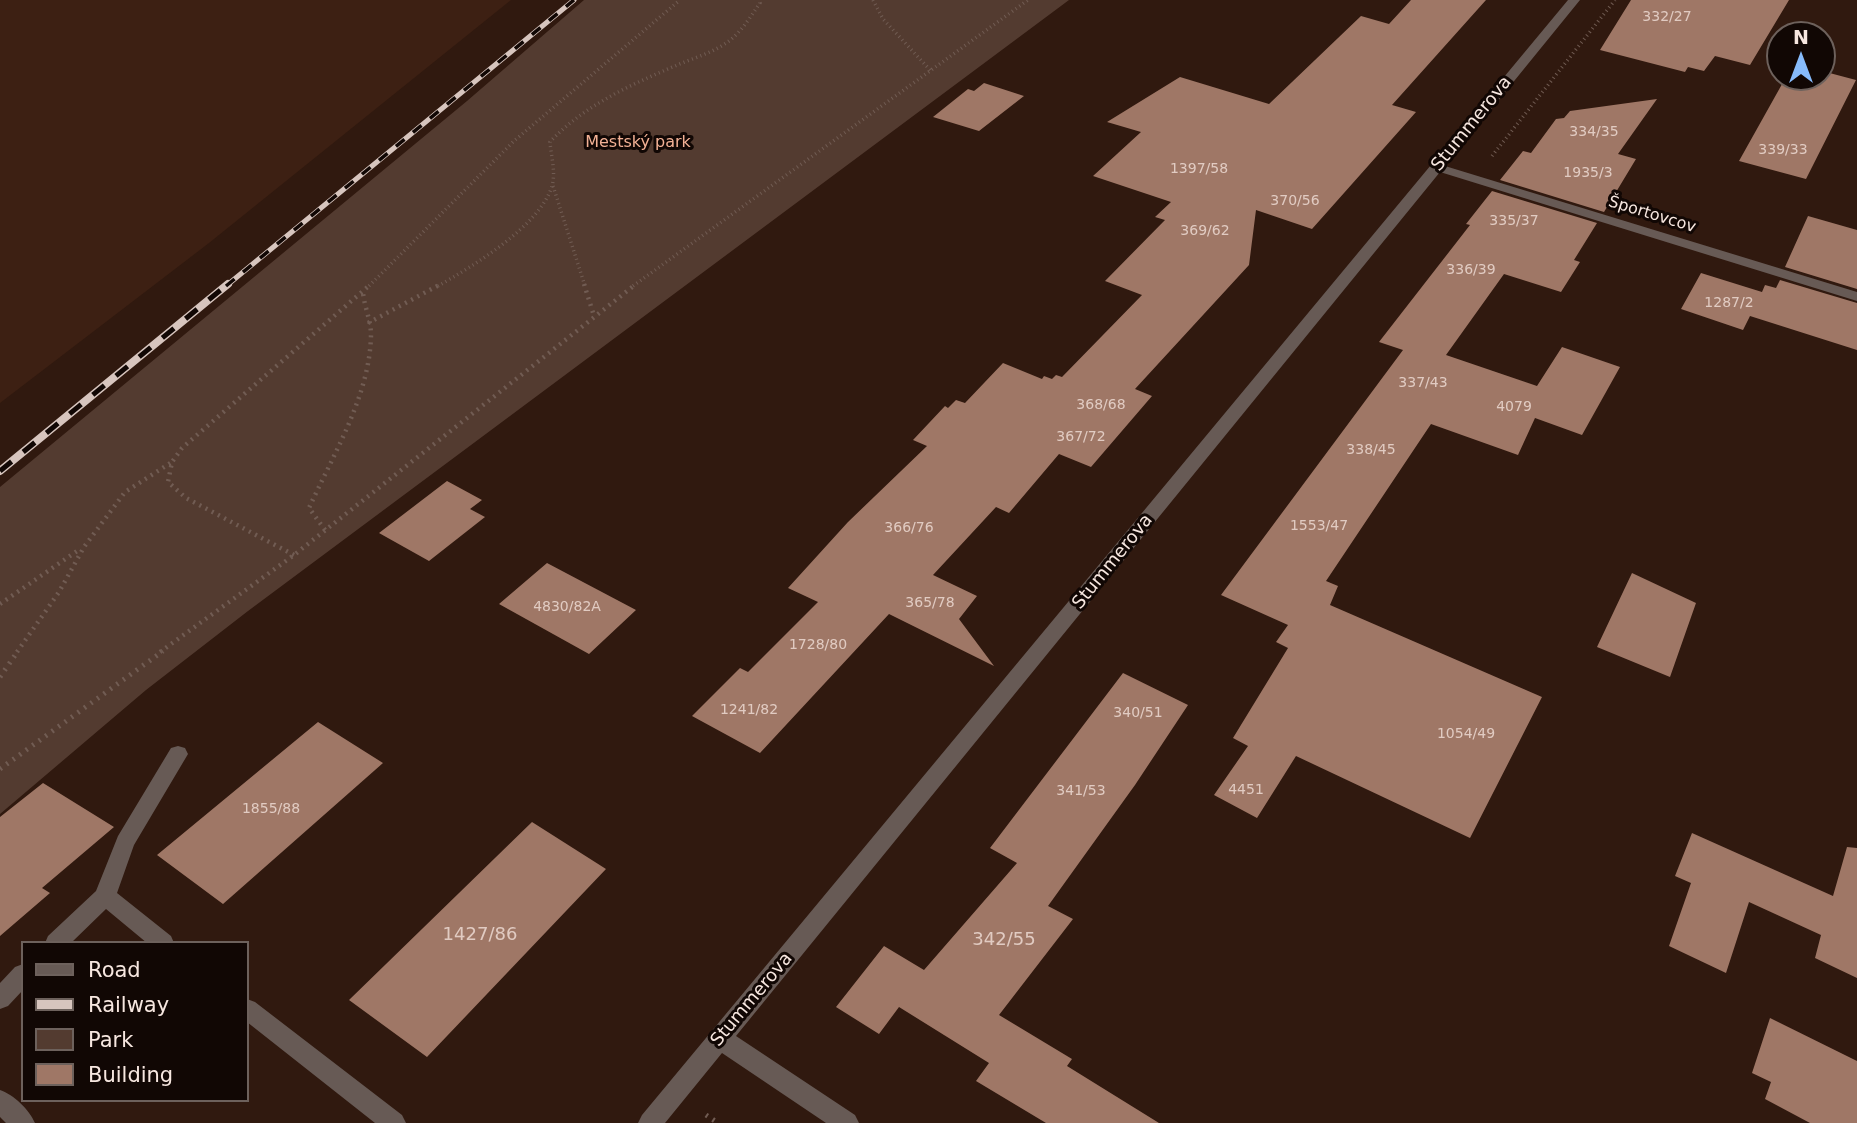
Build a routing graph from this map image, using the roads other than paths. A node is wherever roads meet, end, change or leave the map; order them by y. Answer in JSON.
{"nodes":[{"id":1,"x":1574,"y":0,"type":"edge"},
{"id":2,"x":1436,"y":167,"type":"junction"},
{"id":3,"x":1857,"y":297,"type":"edge"},
{"id":4,"x":178,"y":754,"type":"dead end"},
{"id":5,"x":104,"y":897,"type":"junction"},
{"id":6,"x":58,"y":941,"type":"edge"},
{"id":7,"x":160,"y":941,"type":"edge"},
{"id":8,"x":21,"y":977,"type":"edge"},
{"id":9,"x":0,"y":999,"type":"edge"},
{"id":10,"x":248,"y":1010,"type":"edge"},
{"id":11,"x":720,"y":1039,"type":"junction"},
{"id":12,"x":0,"y":1101,"type":"edge"},
{"id":13,"x":23,"y":1123,"type":"edge"},
{"id":14,"x":394,"y":1123,"type":"edge"},
{"id":15,"x":650,"y":1123,"type":"edge"},
{"id":16,"x":847,"y":1123,"type":"edge"}],
"edges":[{"from":1,"to":2,"type":"street","name":"Stummerova"},
{"from":2,"to":3,"type":"street","name":"Športovcov"},
{"from":2,"to":11,"type":"street","name":"Stummerova"},
{"from":4,"to":5,"type":"street"},
{"from":5,"to":6,"type":"street"},
{"from":5,"to":7,"type":"street"},
{"from":8,"to":9,"type":"street"},
{"from":10,"to":14,"type":"street"},
{"from":11,"to":15,"type":"street","name":"Stummerova"},
{"from":11,"to":16,"type":"street"},
{"from":12,"to":13,"type":"street"}]}
